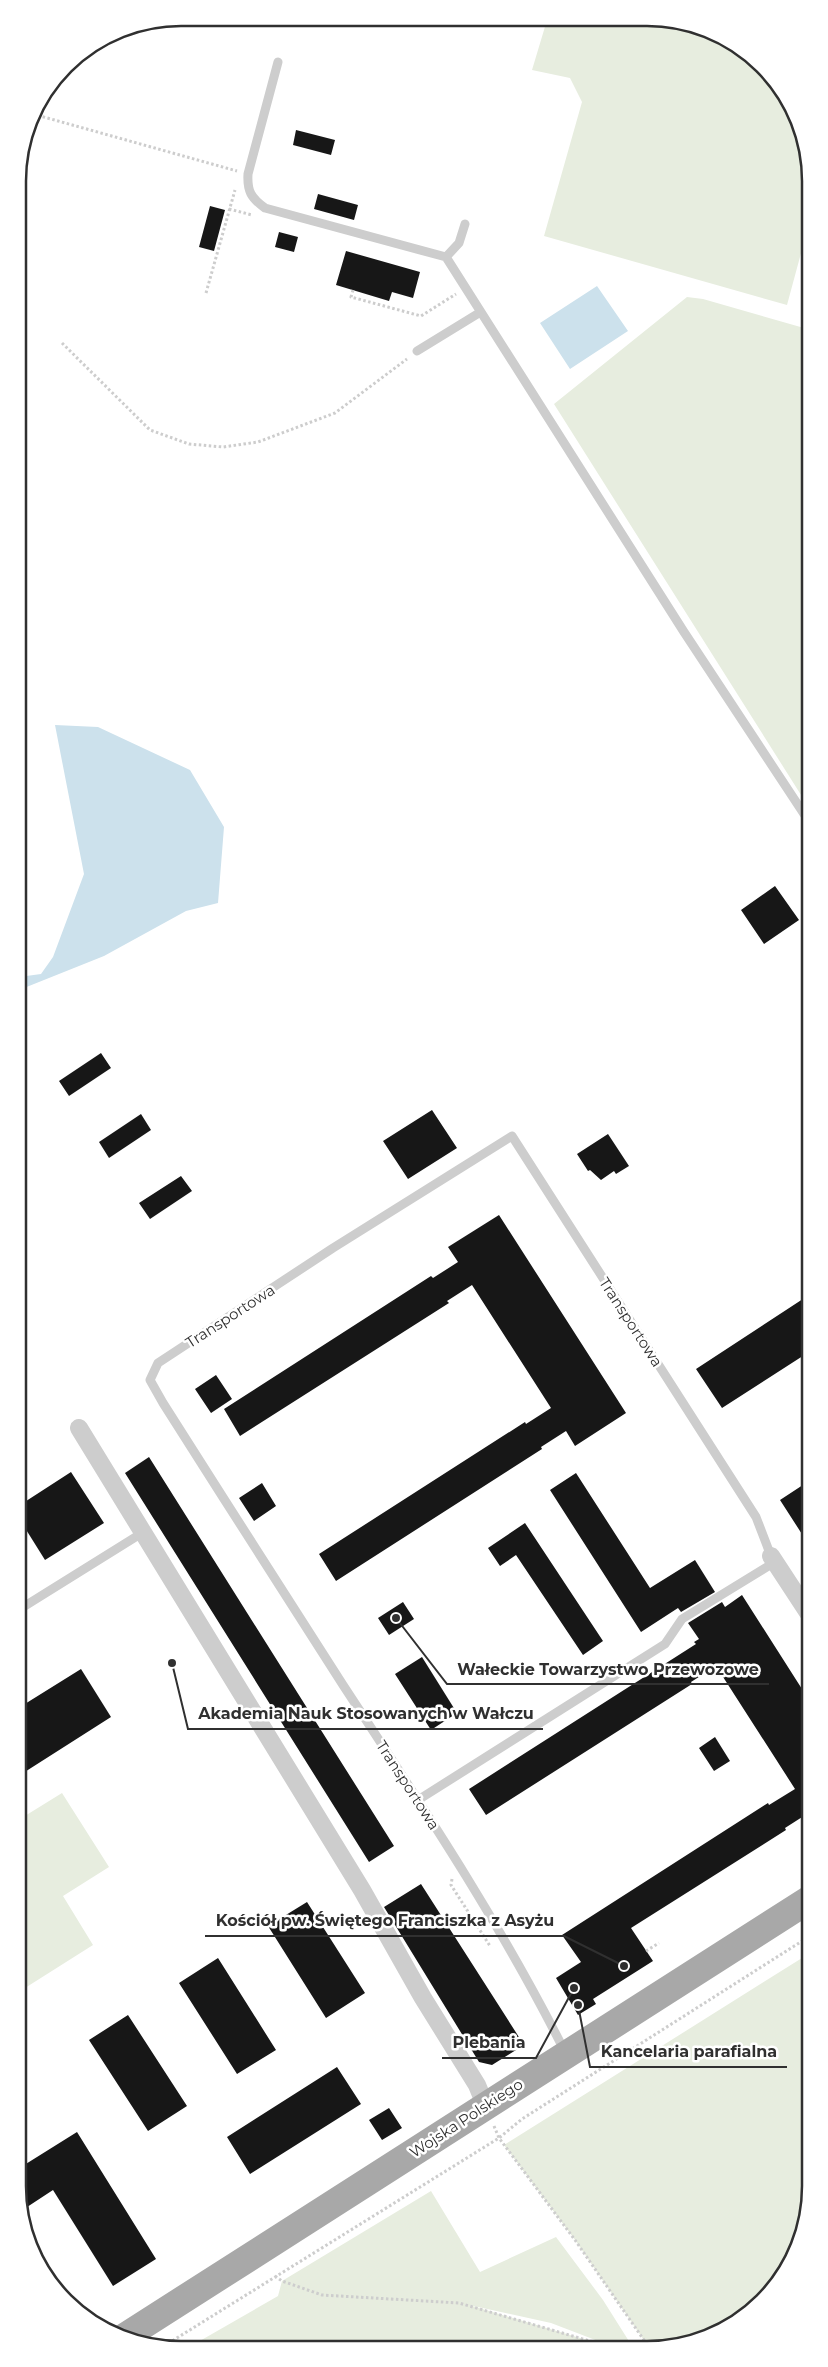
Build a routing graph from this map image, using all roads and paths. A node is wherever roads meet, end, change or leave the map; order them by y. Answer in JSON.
{"nodes":[{"id":1,"x":278,"y":62,"type":"dead end"},
{"id":2,"x":41,"y":116,"type":"edge"},
{"id":3,"x":244,"y":173,"type":"junction"},
{"id":4,"x":229,"y":209,"type":"junction"},
{"id":5,"x":258,"y":217,"type":"dead end"},
{"id":6,"x":465,"y":224,"type":"dead end"},
{"id":7,"x":446,"y":258,"type":"junction"},
{"id":8,"x":453,"y":287,"type":"dead end"},
{"id":9,"x":353,"y":290,"type":"dead end"},
{"id":10,"x":206,"y":293,"type":"dead end"},
{"id":11,"x":479,"y":312,"type":"junction"},
{"id":12,"x":62,"y":343,"type":"dead end"},
{"id":13,"x":417,"y":351,"type":"joint"},
{"id":14,"x":802,"y":810,"type":"edge"},
{"id":15,"x":79,"y":1428,"type":"dead end"},
{"id":16,"x":142,"y":1533,"type":"junction"},
{"id":17,"x":773,"y":1559,"type":"junction"},
{"id":18,"x":801,"y":1602,"type":"edge"},
{"id":19,"x":26,"y":1604,"type":"edge"},
{"id":20,"x":418,"y":1800,"type":"junction"},
{"id":21,"x":801,"y":1905,"type":"edge"},
{"id":22,"x":801,"y":1942,"type":"edge"},
{"id":23,"x":659,"y":1943,"type":"dead end"},
{"id":24,"x":646,"y":1951,"type":"dead end"},
{"id":25,"x":566,"y":2054,"type":"junction"},
{"id":26,"x":486,"y":2107,"type":"junction"},
{"id":27,"x":499,"y":2138,"type":"junction"},
{"id":28,"x":275,"y":2276,"type":"junction"},
{"id":29,"x":132,"y":2333,"type":"edge"},
{"id":30,"x":173,"y":2340,"type":"edge"},
{"id":31,"x":589,"y":2341,"type":"edge"},
{"id":32,"x":645,"y":2341,"type":"edge"}],
"edges":[{"from":1,"to":3,"type":"lane"},
{"from":2,"to":3,"type":"path"},
{"from":3,"to":4,"type":"path"},
{"from":3,"to":7,"type":"lane"},
{"from":4,"to":5,"type":"path"},
{"from":4,"to":10,"type":"path"},
{"from":6,"to":7,"type":"lane"},
{"from":7,"to":11,"type":"lane"},
{"from":8,"to":9,"type":"path"},
{"from":11,"to":13,"type":"lane"},
{"from":11,"to":14,"type":"lane"},
{"from":12,"to":13,"type":"path"},
{"from":15,"to":16,"type":"street"},
{"from":16,"to":19,"type":"lane"},
{"from":16,"to":26,"type":"street"},
{"from":17,"to":18,"type":"street","name":"Transportowa"},
{"from":17,"to":20,"type":"lane"},
{"from":17,"to":20,"type":"lane","name":"Transportowa"},
{"from":20,"to":25,"type":"lane","name":"Transportowa"},
{"from":21,"to":25,"type":"main road","name":"Wojska Polskiego"},
{"from":22,"to":27,"type":"path"},
{"from":23,"to":24,"type":"path"},
{"from":25,"to":26,"type":"main road","name":"Wojska Polskiego"},
{"from":26,"to":29,"type":"main road","name":"Wojska Polskiego"},
{"from":27,"to":28,"type":"path"},
{"from":27,"to":32,"type":"path"},
{"from":28,"to":30,"type":"path"},
{"from":28,"to":31,"type":"path"}]}
